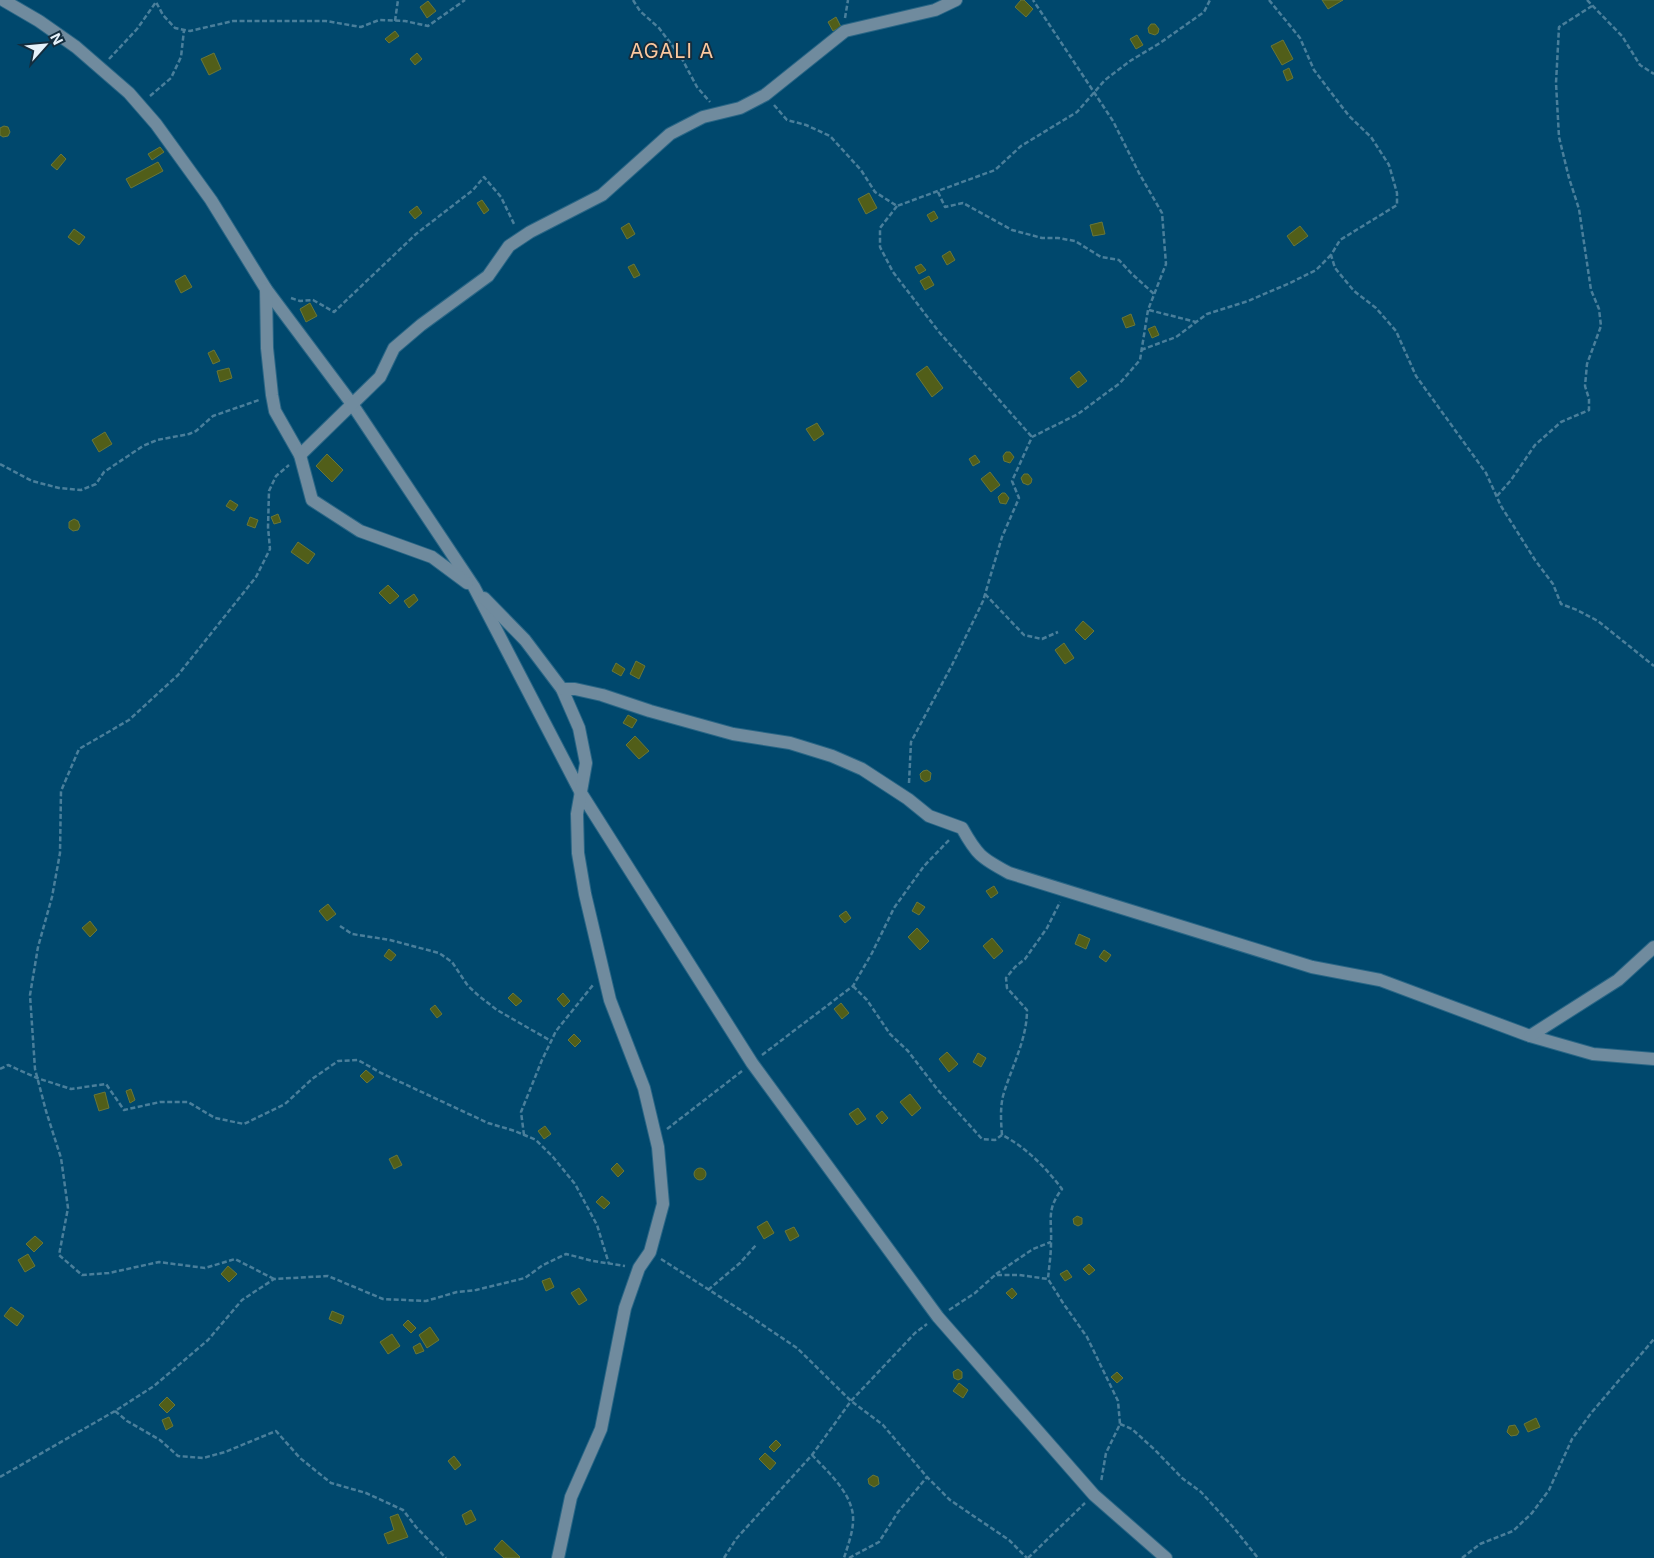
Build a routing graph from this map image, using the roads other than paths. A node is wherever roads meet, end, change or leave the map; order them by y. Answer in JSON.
{"nodes":[{"id":1,"x":3,"y":0,"type":"edge"},
{"id":2,"x":956,"y":0,"type":"edge"},
{"id":3,"x":266,"y":289,"type":"junction"},
{"id":4,"x":352,"y":404,"type":"junction"},
{"id":5,"x":300,"y":455,"type":"junction"},
{"id":6,"x":474,"y":587,"type":"junction"},
{"id":7,"x":562,"y":688,"type":"junction"},
{"id":8,"x":581,"y":793,"type":"junction"},
{"id":9,"x":1654,"y":948,"type":"edge"},
{"id":10,"x":1530,"y":1036,"type":"junction"},
{"id":11,"x":1654,"y":1059,"type":"edge"},
{"id":12,"x":558,"y":1558,"type":"edge"},
{"id":13,"x":1166,"y":1558,"type":"edge"}],
"edges":[{"from":1,"to":3,"type":"street"},
{"from":2,"to":4,"type":"street"},
{"from":3,"to":4,"type":"street"},
{"from":3,"to":5,"type":"street"},
{"from":4,"to":5,"type":"street"},
{"from":4,"to":6,"type":"street"},
{"from":5,"to":6,"type":"street"},
{"from":6,"to":7,"type":"street"},
{"from":6,"to":8,"type":"street"},
{"from":7,"to":8,"type":"street"},
{"from":7,"to":10,"type":"street"},
{"from":8,"to":12,"type":"street"},
{"from":8,"to":13,"type":"street"},
{"from":9,"to":10,"type":"street"},
{"from":10,"to":11,"type":"street"}]}
